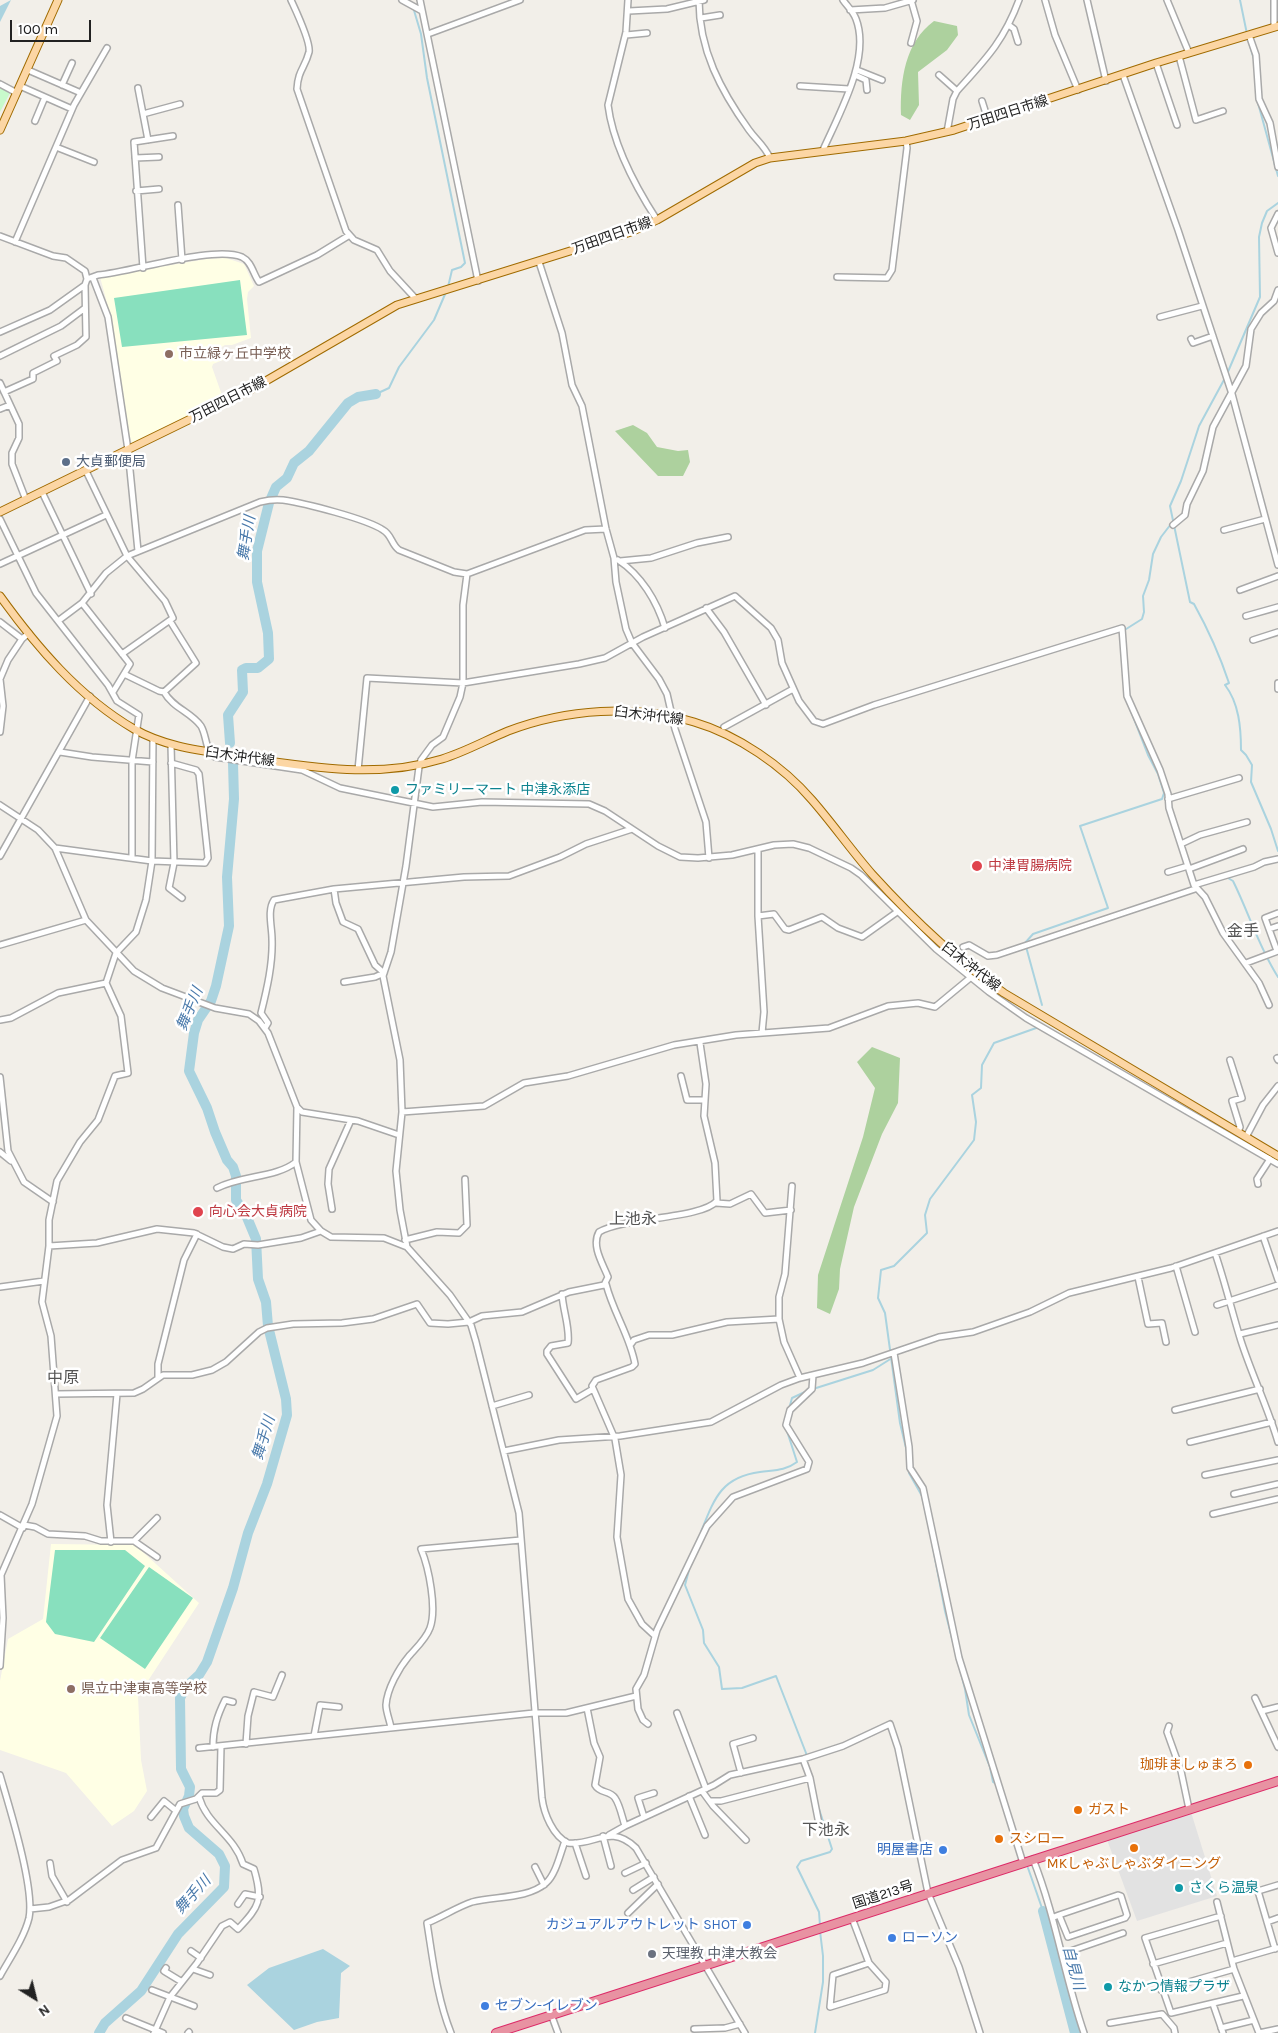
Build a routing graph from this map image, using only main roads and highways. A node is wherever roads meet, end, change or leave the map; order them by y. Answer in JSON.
{"nodes":[{"id":1,"x":58,"y":0,"type":"edge"},
{"id":2,"x":1276,"y":27,"type":"edge"},
{"id":3,"x":0,"y":130,"type":"edge"},
{"id":4,"x":0,"y":512,"type":"edge"},
{"id":5,"x":0,"y":596,"type":"edge"},
{"id":6,"x":1278,"y":1156,"type":"edge"},
{"id":7,"x":1278,"y":1780,"type":"edge"},
{"id":8,"x":496,"y":2033,"type":"edge"}],
"edges":[{"from":1,"to":3,"type":"main road"},
{"from":2,"to":4,"type":"main road","name":"万田四日市線"},
{"from":5,"to":6,"type":"main road","name":"臼木沖代線"},
{"from":7,"to":8,"type":"highway","name":"国道213号"}]}
